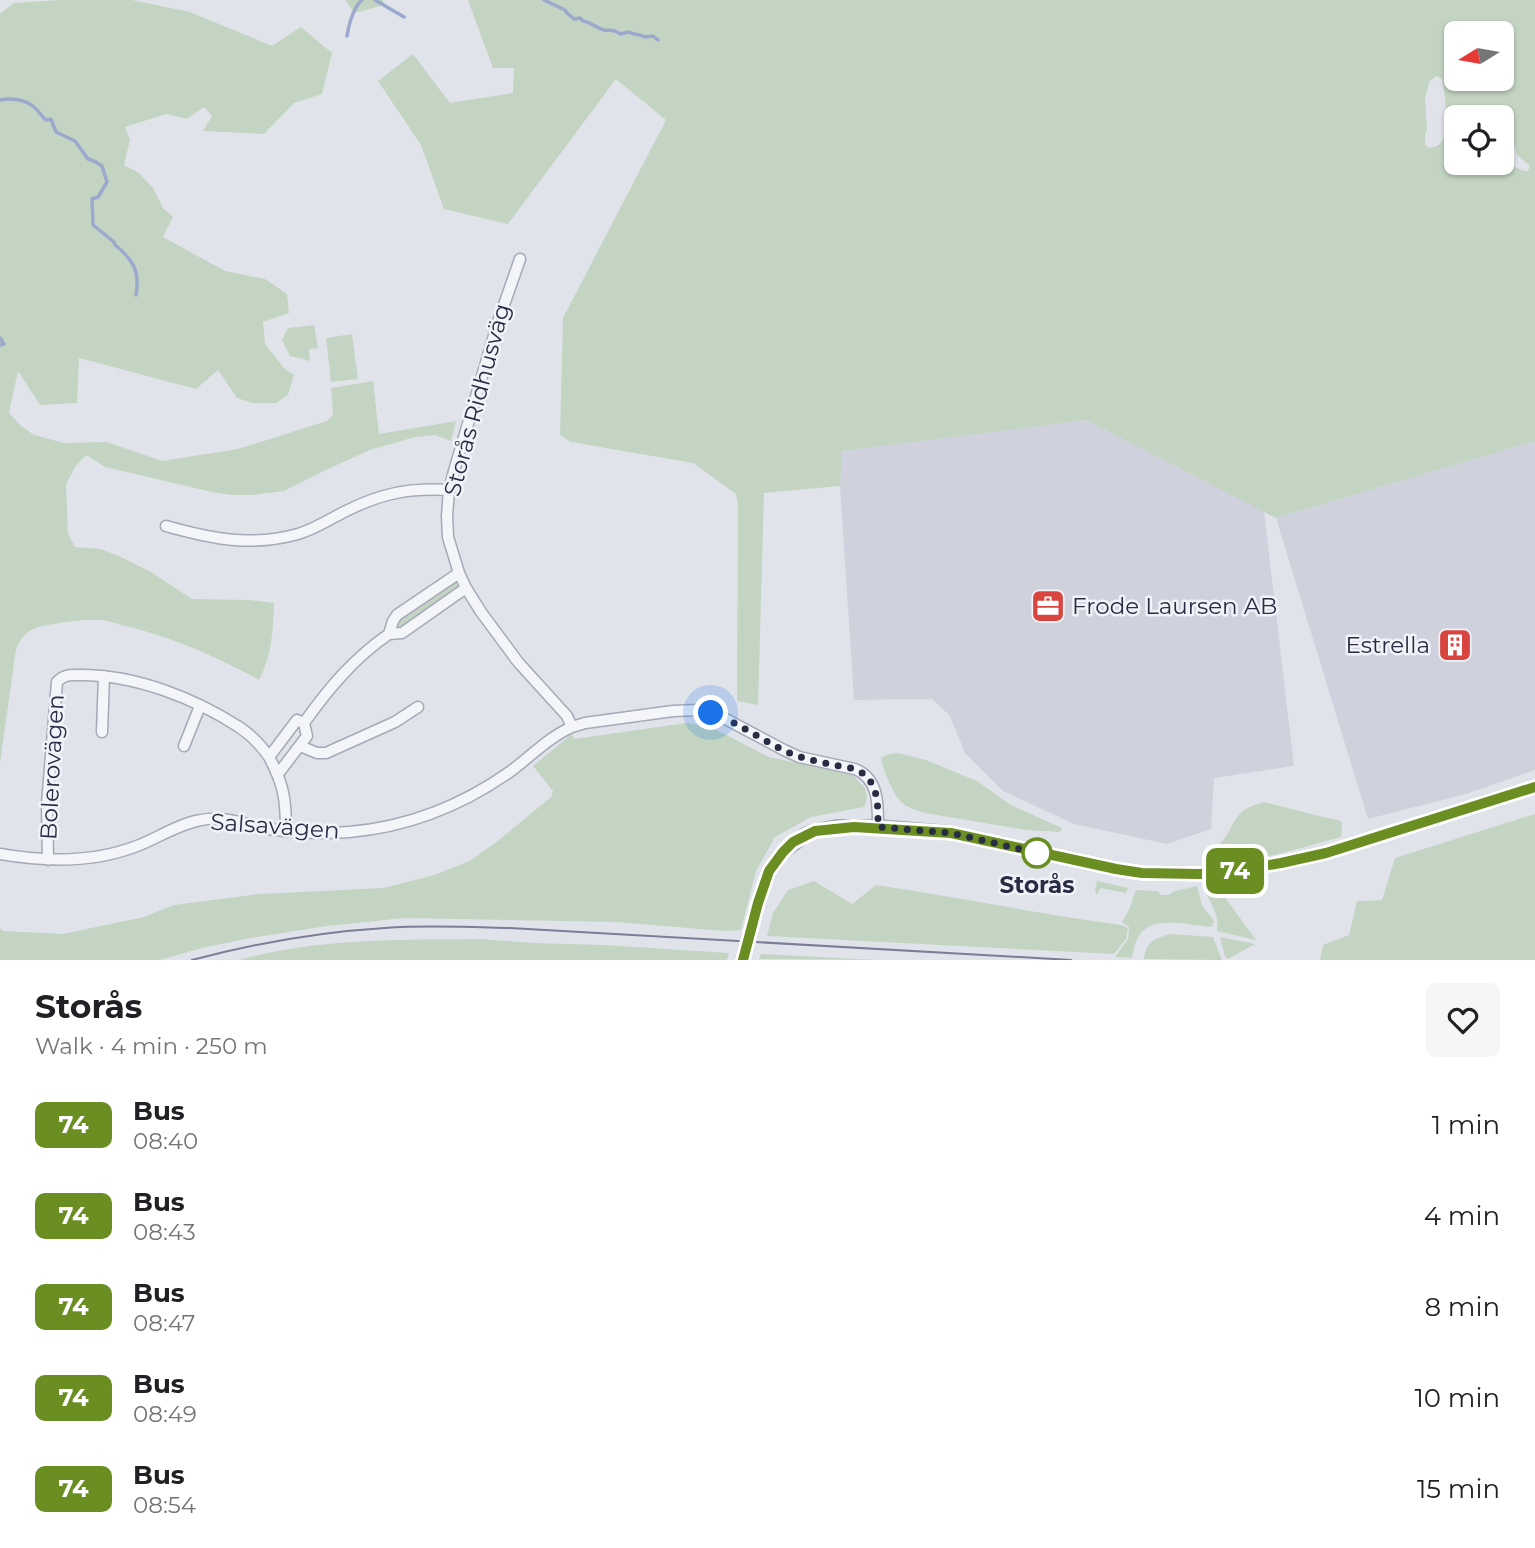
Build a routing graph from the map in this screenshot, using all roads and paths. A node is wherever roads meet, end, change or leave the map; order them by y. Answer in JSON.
{"nodes":[{"id":1,"x":520,"y":259,"type":"dead end"},
{"id":2,"x":449,"y":490,"type":"junction"},
{"id":3,"x":166,"y":526,"type":"dead end"},
{"id":4,"x":458,"y":573,"type":"junction"},
{"id":5,"x":466,"y":588,"type":"junction"},
{"id":6,"x":389,"y":634,"type":"junction"},
{"id":7,"x":104,"y":676,"type":"junction"},
{"id":8,"x":200,"y":706,"type":"junction"},
{"id":9,"x":418,"y":707,"type":"dead end"},
{"id":10,"x":303,"y":723,"type":"junction"},
{"id":11,"x":572,"y":727,"type":"junction"},
{"id":12,"x":102,"y":732,"type":"dead end"},
{"id":13,"x":184,"y":746,"type":"dead end"},
{"id":14,"x":300,"y":746,"type":"junction"},
{"id":15,"x":269,"y":757,"type":"junction"},
{"id":16,"x":278,"y":774,"type":"junction"},
{"id":17,"x":1535,"y":787,"type":"edge"},
{"id":18,"x":878,"y":827,"type":"junction"},
{"id":19,"x":286,"y":831,"type":"junction"},
{"id":20,"x":0,"y":854,"type":"edge"},
{"id":21,"x":48,"y":859,"type":"junction"},
{"id":22,"x":743,"y":960,"type":"edge"}],
"edges":[{"from":1,"to":2,"type":"street","name":"Storås Ridhusväg"},
{"from":2,"to":3,"type":"street"},
{"from":2,"to":4,"type":"street","name":"Storås Ridhusväg"},
{"from":4,"to":5,"type":"street","name":"Storås Ridhusväg"},
{"from":4,"to":6,"type":"street"},
{"from":5,"to":6,"type":"street"},
{"from":5,"to":11,"type":"street","name":"Storås Ridhusväg"},
{"from":6,"to":10,"type":"street"},
{"from":7,"to":8,"type":"street","name":"Bolerovägen"},
{"from":7,"to":12,"type":"street","name":"Bolerovägen"},
{"from":7,"to":21,"type":"street","name":"Bolerovägen"},
{"from":8,"to":13,"type":"street"},
{"from":8,"to":15,"type":"street","name":"Bolerovägen"},
{"from":9,"to":14,"type":"street"},
{"from":10,"to":14,"type":"street"},
{"from":10,"to":15,"type":"street"},
{"from":11,"to":18,"type":"street"},
{"from":11,"to":19,"type":"street","name":"Salsavägen"},
{"from":14,"to":16,"type":"street"},
{"from":15,"to":16,"type":"street","name":"Bolerovägen"},
{"from":16,"to":19,"type":"street","name":"Bolerovägen"},
{"from":17,"to":18,"type":"street"},
{"from":18,"to":22,"type":"street","bridge":true},
{"from":19,"to":21,"type":"street","name":"Salsavägen"},
{"from":20,"to":21,"type":"street","name":"Salsavägen"}]}
